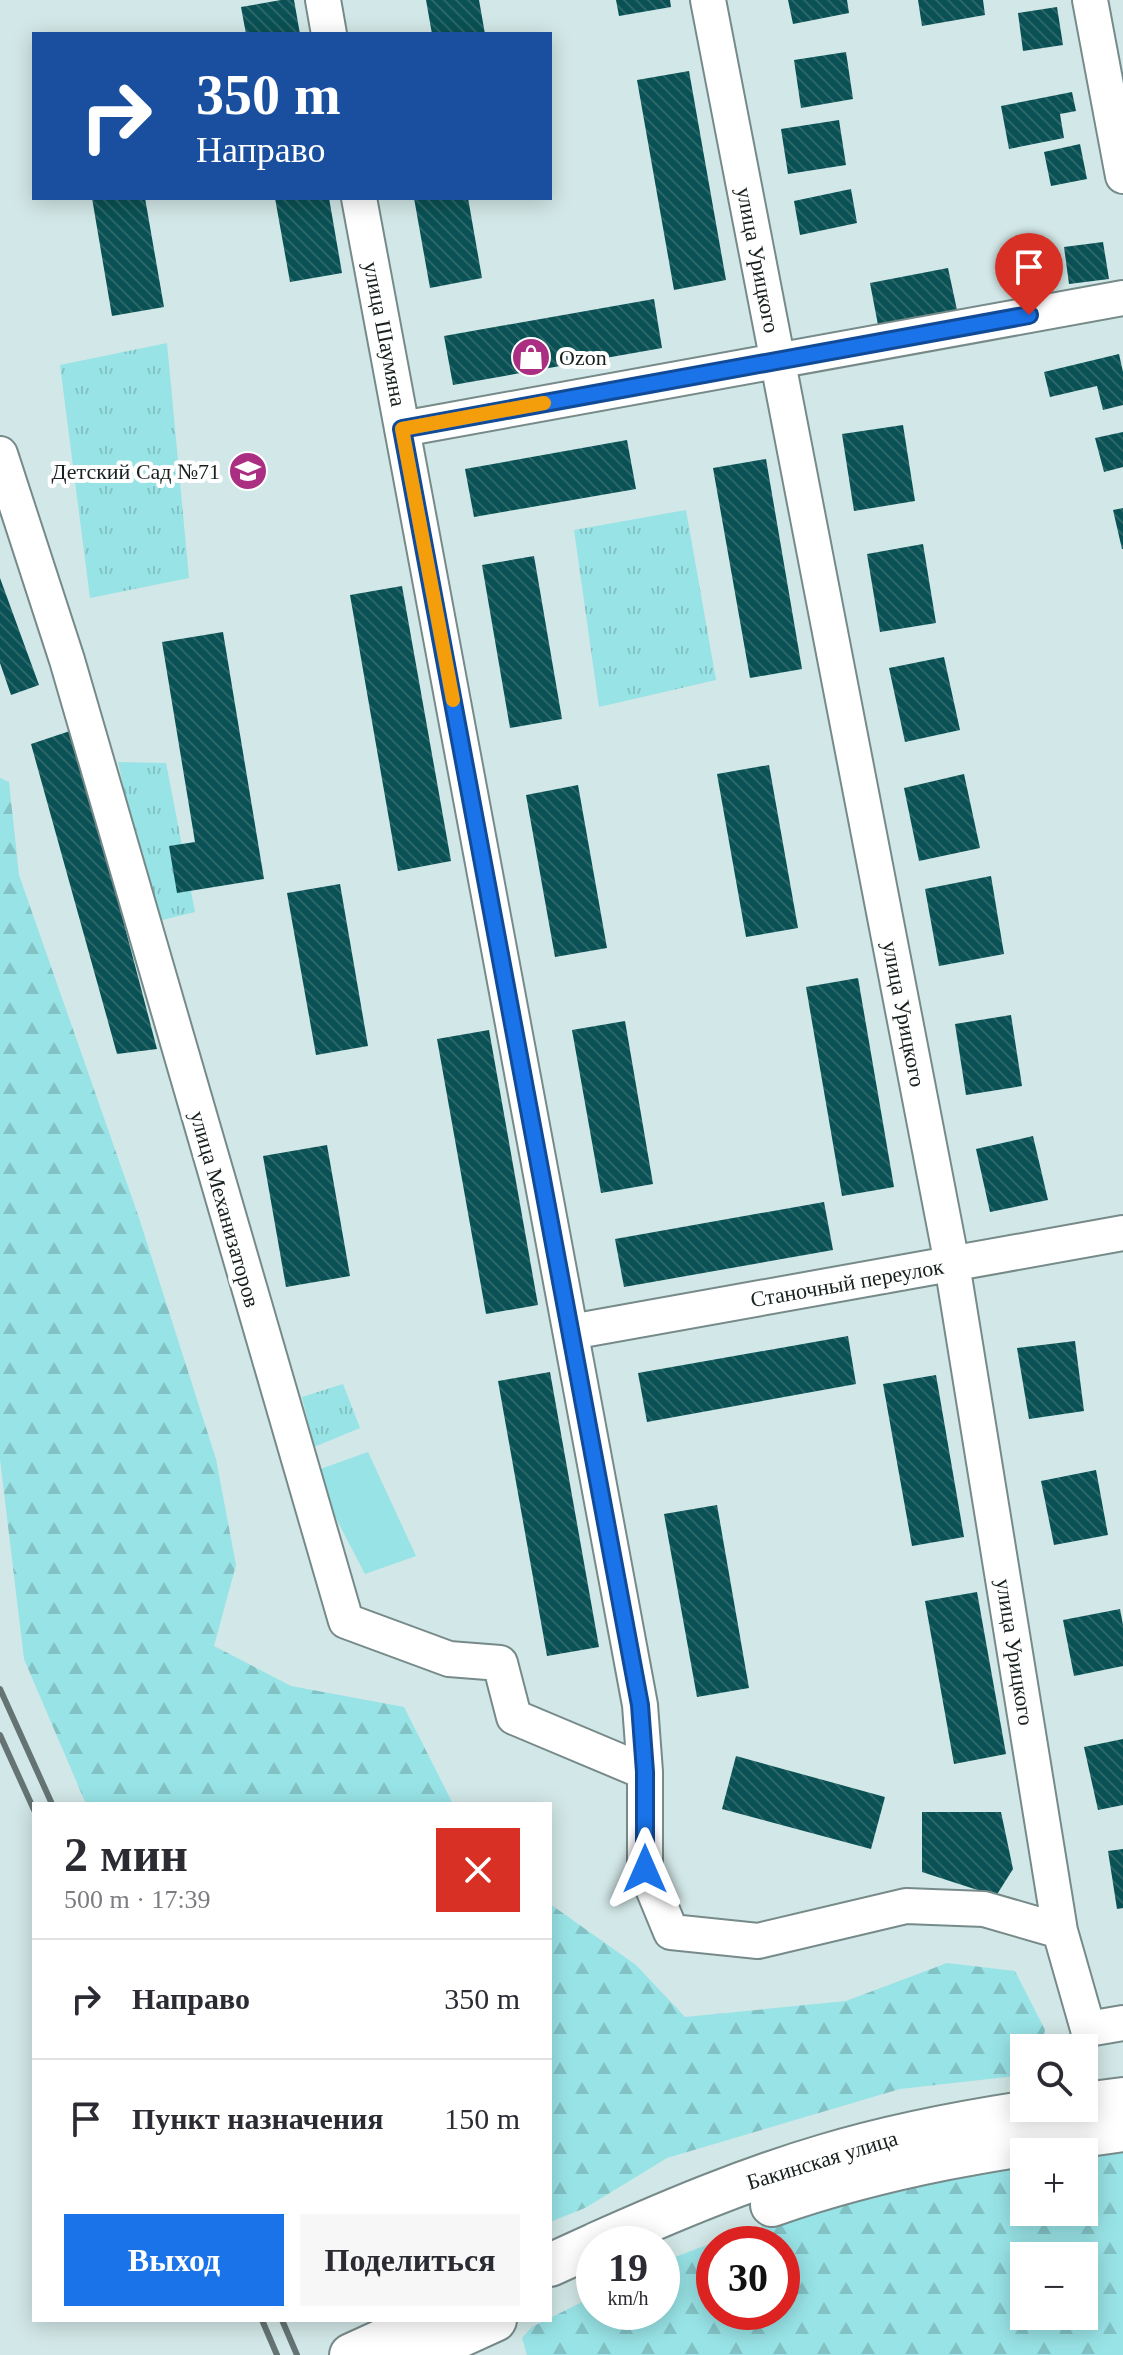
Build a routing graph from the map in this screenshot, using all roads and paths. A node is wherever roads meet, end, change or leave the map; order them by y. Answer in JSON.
{"nodes":[{"id":1,"x":323,"y":0,"type":"edge"},
{"id":2,"x":708,"y":0,"type":"edge"},
{"id":3,"x":1090,"y":0,"type":"edge"},
{"id":4,"x":329,"y":32,"type":"edge"},
{"id":5,"x":1123,"y":176,"type":"edge"},
{"id":6,"x":359,"y":200,"type":"edge"},
{"id":7,"x":1123,"y":298,"type":"edge"},
{"id":8,"x":777,"y":361,"type":"junction"},
{"id":9,"x":402,"y":429,"type":"junction"},
{"id":10,"x":0,"y":454,"type":"edge"},
{"id":11,"x":1123,"y":1233,"type":"edge"},
{"id":12,"x":952,"y":1264,"type":"junction"},
{"id":13,"x":571,"y":1332,"type":"junction"},
{"id":14,"x":645,"y":1772,"type":"junction"},
{"id":15,"x":1060,"y":1931,"type":"junction"},
{"id":16,"x":1123,"y":2023,"type":"edge"},
{"id":17,"x":1123,"y":2099,"type":"edge"},
{"id":18,"x":1098,"y":2102,"type":"edge"},
{"id":19,"x":1010,"y":2115,"type":"edge"},
{"id":20,"x":1123,"y":2130,"type":"edge"},
{"id":21,"x":639,"y":2226,"type":"edge"},
{"id":22,"x":680,"y":2240,"type":"edge"},
{"id":23,"x":576,"y":2253,"type":"edge"},
{"id":24,"x":552,"y":2264,"type":"edge"},
{"id":25,"x":576,"y":2284,"type":"edge"},
{"id":26,"x":552,"y":2295,"type":"edge"},
{"id":27,"x":424,"y":2322,"type":"edge"},
{"id":28,"x":491,"y":2322,"type":"edge"},
{"id":29,"x":351,"y":2355,"type":"edge"},
{"id":30,"x":418,"y":2355,"type":"edge"}],
"edges":[{"from":1,"to":4,"type":"street"},
{"from":2,"to":8,"type":"street","name":"улица Урицкого"},
{"from":3,"to":5,"type":"street"},
{"from":6,"to":9,"type":"street","name":"улица Шаумяна"},
{"from":7,"to":8,"type":"street"},
{"from":8,"to":9,"type":"street"},
{"from":8,"to":12,"type":"street","name":"улица Урицкого"},
{"from":9,"to":13,"type":"street","name":"улица Шаумяна"},
{"from":10,"to":14,"type":"street","name":"улица Механизаторов"},
{"from":11,"to":12,"type":"street","name":"Станочный переулок"},
{"from":12,"to":13,"type":"street","name":"Станочный переулок"},
{"from":12,"to":15,"type":"street","name":"улица Урицкого"},
{"from":13,"to":14,"type":"street","name":"улица Шаумяна"},
{"from":14,"to":15,"type":"street","name":"улица Шаумяна"},
{"from":15,"to":16,"type":"street","name":"улица Урицкого"},
{"from":17,"to":18,"type":"main road"},
{"from":19,"to":21,"type":"main road","name":"Бакинская улица"},
{"from":20,"to":22,"type":"main road","name":"Бакинская улица"},
{"from":23,"to":24,"type":"main road","name":"Бакинская улица"},
{"from":25,"to":26,"type":"main road"},
{"from":27,"to":29,"type":"main road"},
{"from":28,"to":30,"type":"main road"}]}
